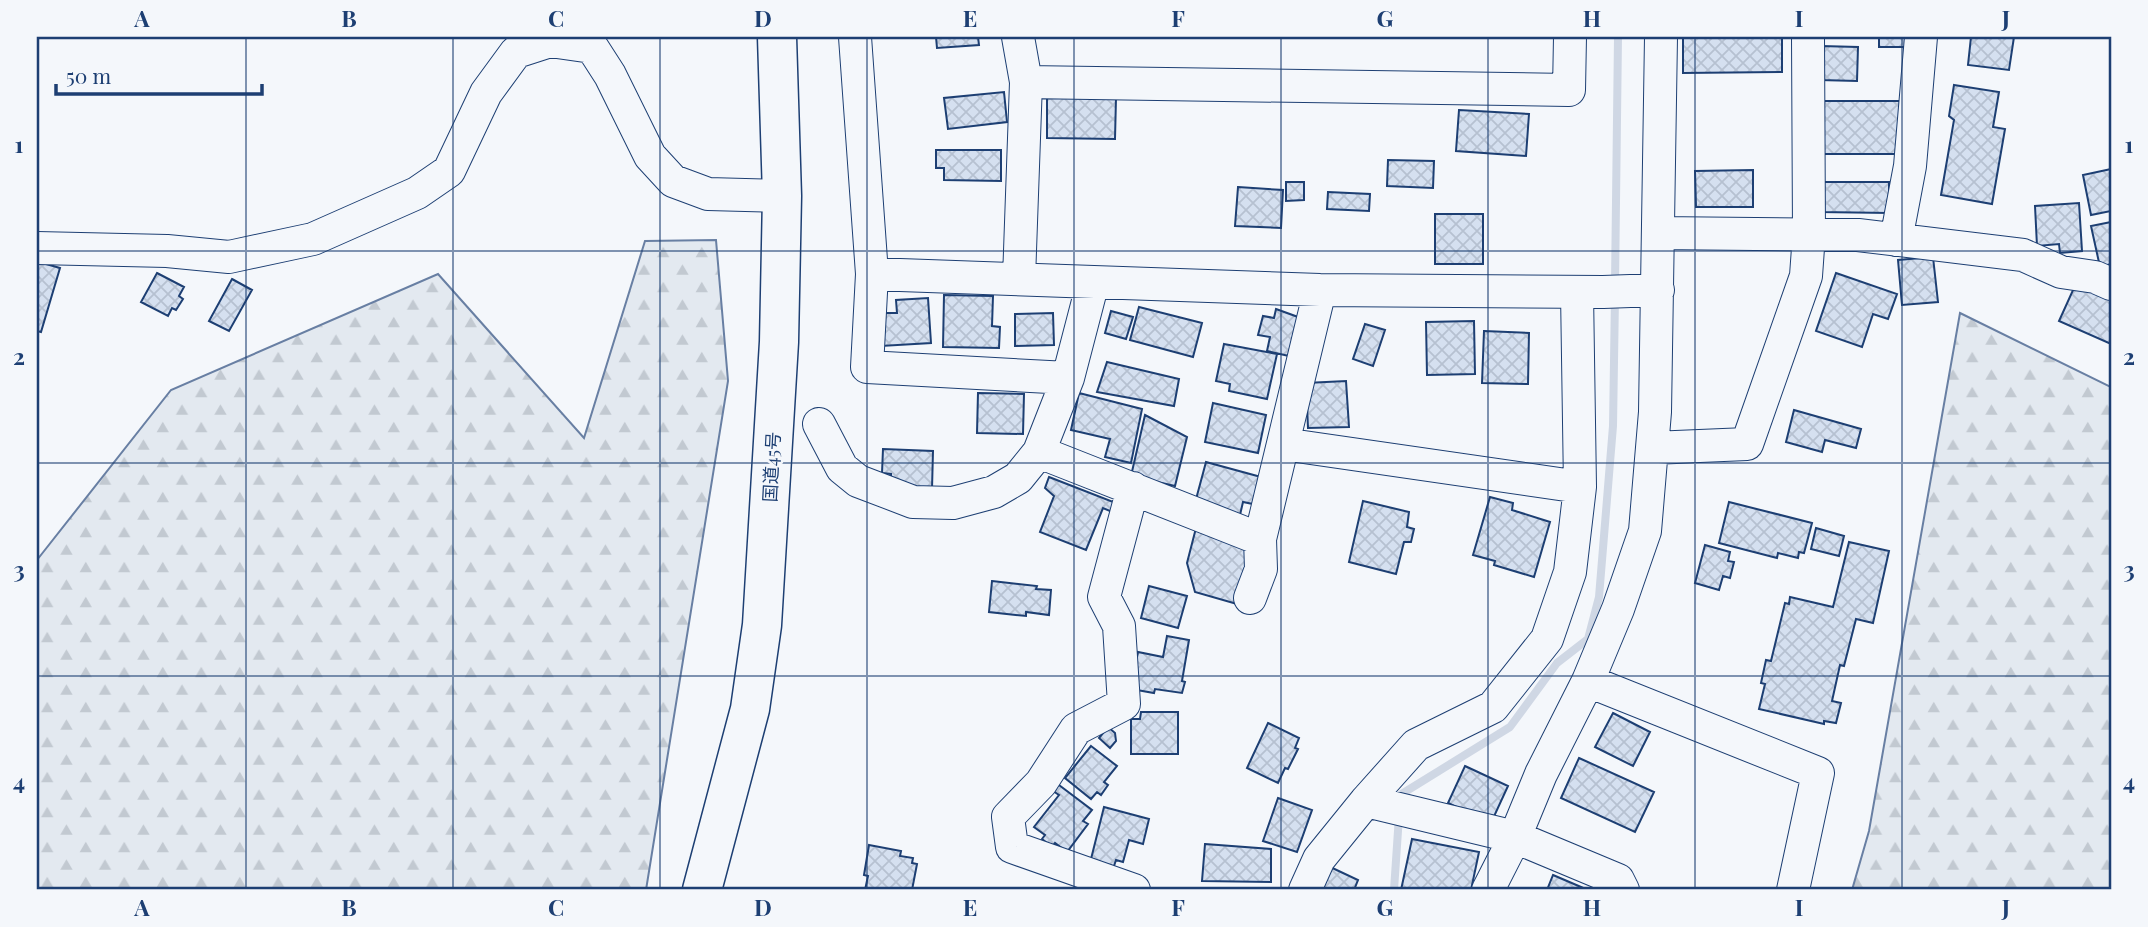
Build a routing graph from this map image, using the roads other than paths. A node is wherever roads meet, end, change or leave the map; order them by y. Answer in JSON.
{"nodes":[{"id":1,"x":776,"y":37,"type":"edge"},
{"id":2,"x":855,"y":37,"type":"edge"},
{"id":3,"x":1018,"y":37,"type":"edge"},
{"id":4,"x":1570,"y":37,"type":"edge"},
{"id":5,"x":1661,"y":37,"type":"edge"},
{"id":6,"x":1808,"y":37,"type":"edge"},
{"id":7,"x":1921,"y":37,"type":"edge"},
{"id":8,"x":507,"y":44,"type":"edge"},
{"id":9,"x":1026,"y":82,"type":"junction"},
{"id":10,"x":782,"y":196,"type":"junction"},
{"id":11,"x":1658,"y":233,"type":"junction"},
{"id":12,"x":1809,"y":234,"type":"junction"},
{"id":13,"x":1896,"y":240,"type":"junction"},
{"id":14,"x":37,"y":248,"type":"edge"},
{"id":15,"x":872,"y":274,"type":"junction"},
{"id":16,"x":1019,"y":279,"type":"junction"},
{"id":17,"x":1093,"y":282,"type":"junction"},
{"id":18,"x":2111,"y":284,"type":"edge"},
{"id":19,"x":1320,"y":290,"type":"junction"},
{"id":20,"x":1617,"y":292,"type":"junction"},
{"id":21,"x":1068,"y":378,"type":"junction"},
{"id":22,"x":819,"y":424,"type":"dead end"},
{"id":23,"x":1283,"y":444,"type":"junction"},
{"id":24,"x":1652,"y":447,"type":"junction"},
{"id":25,"x":1039,"y":452,"type":"junction"},
{"id":26,"x":1580,"y":487,"type":"junction"},
{"id":27,"x":1133,"y":488,"type":"junction"},
{"id":28,"x":1260,"y":539,"type":"junction"},
{"id":29,"x":1250,"y":598,"type":"dead end"},
{"id":30,"x":1588,"y":681,"type":"junction"},
{"id":31,"x":1387,"y":806,"type":"junction"},
{"id":32,"x":1515,"y":837,"type":"junction"},
{"id":33,"x":702,"y":890,"type":"edge"},
{"id":34,"x":1134,"y":890,"type":"edge"},
{"id":35,"x":1305,"y":890,"type":"edge"},
{"id":36,"x":1488,"y":890,"type":"edge"},
{"id":37,"x":1623,"y":890,"type":"edge"},
{"id":38,"x":1793,"y":890,"type":"edge"}],
"edges":[{"from":1,"to":10,"type":"highway","name":"国道45号"},
{"from":2,"to":15,"type":"street"},
{"from":3,"to":9,"type":"street"},
{"from":4,"to":9,"type":"street"},
{"from":5,"to":11,"type":"street"},
{"from":6,"to":12,"type":"street"},
{"from":7,"to":13,"type":"street"},
{"from":8,"to":10,"type":"street"},
{"from":8,"to":14,"type":"street"},
{"from":9,"to":16,"type":"street"},
{"from":10,"to":33,"type":"highway","name":"国道45号"},
{"from":11,"to":12,"type":"street"},
{"from":11,"to":20,"type":"street"},
{"from":12,"to":13,"type":"street"},
{"from":12,"to":24,"type":"street"},
{"from":13,"to":18,"type":"street"},
{"from":15,"to":16,"type":"street"},
{"from":15,"to":21,"type":"street"},
{"from":16,"to":17,"type":"street"},
{"from":17,"to":19,"type":"street"},
{"from":17,"to":21,"type":"street"},
{"from":19,"to":20,"type":"street"},
{"from":19,"to":23,"type":"street"},
{"from":20,"to":24,"type":"street"},
{"from":20,"to":26,"type":"street"},
{"from":21,"to":25,"type":"street"},
{"from":22,"to":25,"type":"street"},
{"from":23,"to":26,"type":"street"},
{"from":23,"to":28,"type":"street"},
{"from":24,"to":30,"type":"street"},
{"from":25,"to":27,"type":"street"},
{"from":26,"to":31,"type":"street"},
{"from":27,"to":28,"type":"street"},
{"from":27,"to":34,"type":"street"},
{"from":28,"to":29,"type":"street"},
{"from":30,"to":32,"type":"street"},
{"from":30,"to":38,"type":"street"},
{"from":31,"to":32,"type":"street"},
{"from":31,"to":35,"type":"street"},
{"from":32,"to":36,"type":"street"},
{"from":32,"to":37,"type":"street"}]}
